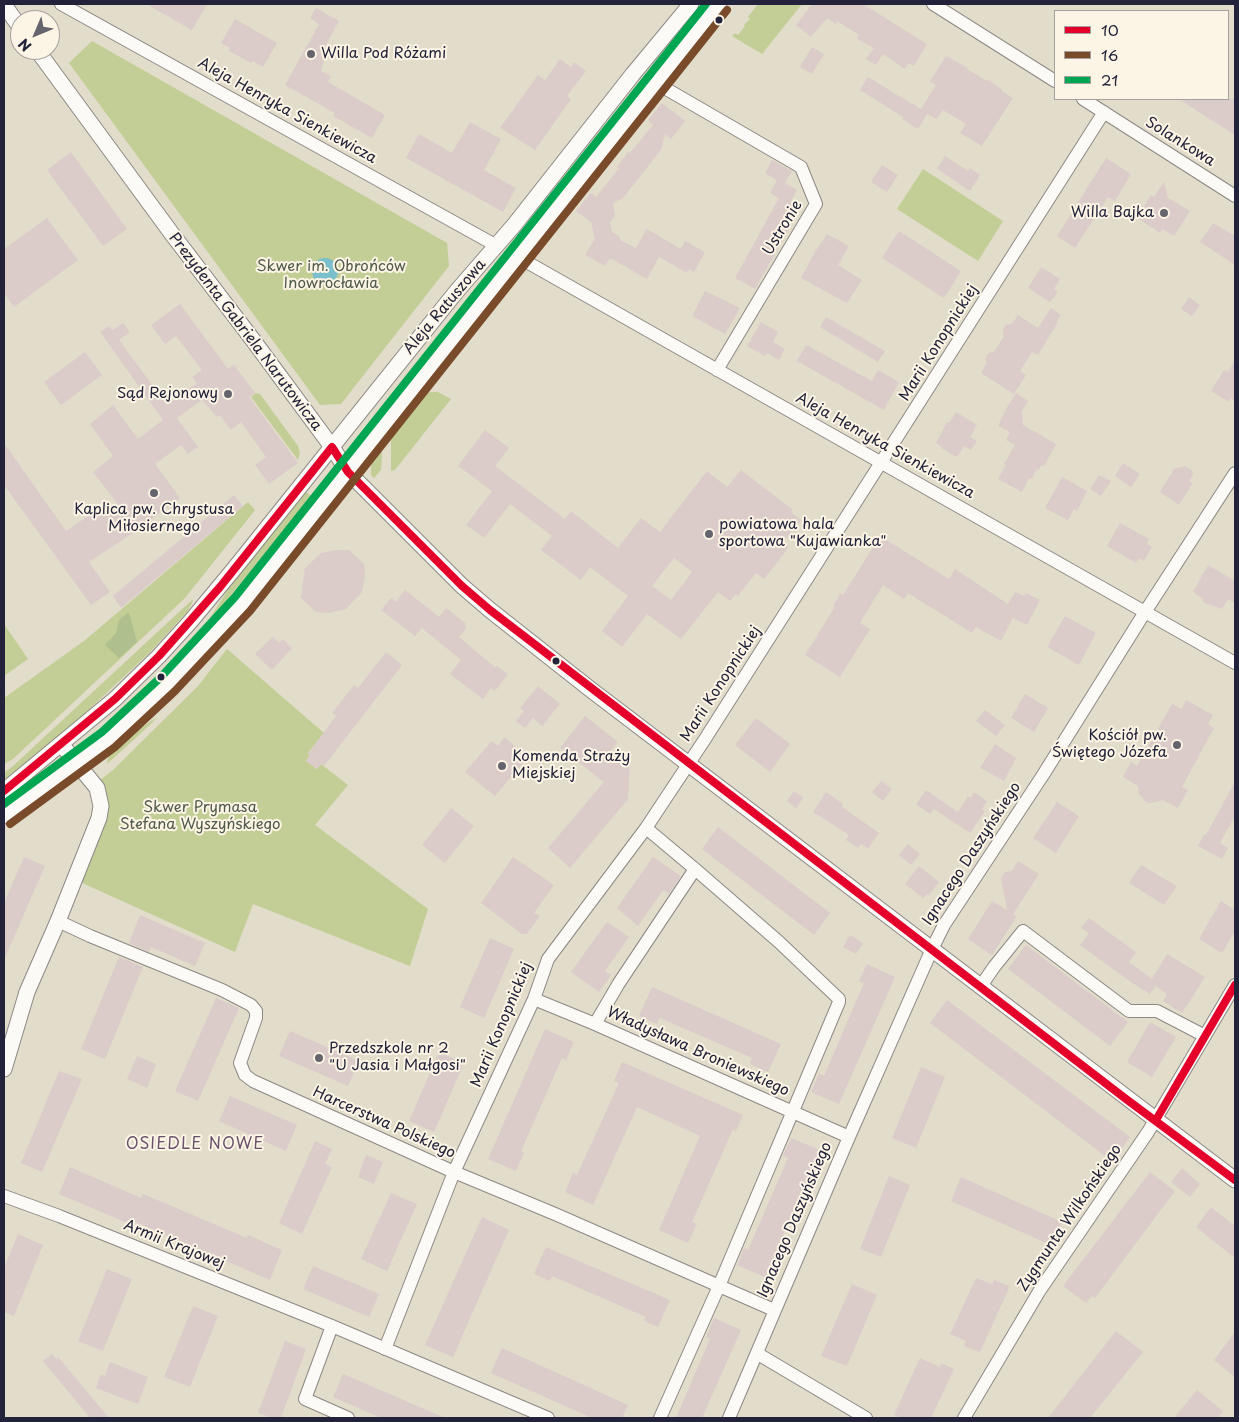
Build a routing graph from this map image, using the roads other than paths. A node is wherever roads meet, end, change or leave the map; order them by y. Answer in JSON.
{"nodes":[{"id":1,"x":61,"y":4,"type":"edge"},
{"id":2,"x":691,"y":4,"type":"edge"},
{"id":3,"x":719,"y":4,"type":"edge"},
{"id":4,"x":933,"y":4,"type":"edge"},
{"id":5,"x":44,"y":60,"type":"edge"},
{"id":6,"x":1054,"y":80,"type":"edge"},
{"id":7,"x":656,"y":83,"type":"junction"},
{"id":8,"x":1085,"y":100,"type":"edge"},
{"id":9,"x":1104,"y":112,"type":"junction"},
{"id":10,"x":1235,"y":196,"type":"edge"},
{"id":11,"x":497,"y":246,"type":"junction"},
{"id":12,"x":518,"y":258,"type":"junction"},
{"id":13,"x":717,"y":370,"type":"junction"},
{"id":14,"x":332,"y":447,"type":"junction"},
{"id":15,"x":882,"y":463,"type":"junction"},
{"id":16,"x":348,"y":472,"type":"junction"},
{"id":17,"x":1235,"y":473,"type":"edge"},
{"id":18,"x":1145,"y":612,"type":"junction"},
{"id":19,"x":1235,"y":663,"type":"edge"},
{"id":20,"x":61,"y":744,"type":"junction"},
{"id":21,"x":689,"y":762,"type":"junction"},
{"id":22,"x":76,"y":764,"type":"junction"},
{"id":23,"x":4,"y":791,"type":"edge"},
{"id":24,"x":4,"y":816,"type":"edge"},
{"id":25,"x":646,"y":828,"type":"junction"},
{"id":26,"x":695,"y":869,"type":"junction"},
{"id":27,"x":58,"y":921,"type":"junction"},
{"id":28,"x":932,"y":948,"type":"junction"},
{"id":29,"x":1235,"y":985,"type":"edge"},
{"id":30,"x":981,"y":986,"type":"junction"},
{"id":31,"x":534,"y":999,"type":"junction"},
{"id":32,"x":595,"y":1024,"type":"junction"},
{"id":33,"x":1205,"y":1036,"type":"junction"},
{"id":34,"x":4,"y":1069,"type":"edge"},
{"id":35,"x":792,"y":1112,"type":"junction"},
{"id":36,"x":1156,"y":1120,"type":"junction"},
{"id":37,"x":849,"y":1137,"type":"junction"},
{"id":38,"x":454,"y":1172,"type":"junction"},
{"id":39,"x":1235,"y":1180,"type":"edge"},
{"id":40,"x":4,"y":1196,"type":"edge"},
{"id":41,"x":719,"y":1286,"type":"junction"},
{"id":42,"x":774,"y":1310,"type":"junction"},
{"id":43,"x":332,"y":1326,"type":"junction"},
{"id":44,"x":386,"y":1348,"type":"junction"},
{"id":45,"x":758,"y":1354,"type":"junction"},
{"id":46,"x":348,"y":1418,"type":"edge"},
{"id":47,"x":548,"y":1418,"type":"edge"},
{"id":48,"x":660,"y":1418,"type":"edge"},
{"id":49,"x":729,"y":1418,"type":"edge"},
{"id":50,"x":866,"y":1418,"type":"edge"},
{"id":51,"x":964,"y":1418,"type":"edge"}],
"edges":[{"from":1,"to":11,"type":"street","name":"Aleja Henryka Sienkiewicza"},
{"from":2,"to":11,"type":"street","name":"Aleja Ratuszowa"},
{"from":3,"to":7,"type":"street","name":"Aleja Ratuszowa"},
{"from":4,"to":6,"type":"street"},
{"from":5,"to":14,"type":"street","name":"Prezydenta Gabriela Narutowicza"},
{"from":7,"to":12,"type":"street","name":"Aleja Ratuszowa"},
{"from":7,"to":13,"type":"street","name":"Ustronie"},
{"from":8,"to":9,"type":"street","name":"Solankowa"},
{"from":9,"to":10,"type":"street","name":"Solankowa"},
{"from":9,"to":15,"type":"street","name":"Marii Konopnickiej"},
{"from":11,"to":14,"type":"street","name":"Aleja Ratuszowa"},
{"from":12,"to":13,"type":"street","name":"Aleja Henryka Sienkiewicza"},
{"from":12,"to":16,"type":"street","name":"Aleja Ratuszowa"},
{"from":13,"to":15,"type":"street","name":"Aleja Henryka Sienkiewicza"},
{"from":14,"to":16,"type":"street","name":"Prezydenta Gabriela Narutowicza"},
{"from":14,"to":20,"type":"street","name":"Aleja Ratuszowa"},
{"from":15,"to":18,"type":"street","name":"Aleja Henryka Sienkiewicza"},
{"from":15,"to":21,"type":"street","name":"Marii Konopnickiej"},
{"from":16,"to":21,"type":"street","name":"Prezydenta Gabriela Narutowicza"},
{"from":16,"to":22,"type":"street","name":"Aleja Ratuszowa"},
{"from":17,"to":18,"type":"street","name":"Ignacego Daszyńskiego"},
{"from":18,"to":19,"type":"street","name":"Aleja Henryka Sienkiewicza"},
{"from":18,"to":28,"type":"street","name":"Ignacego Daszyńskiego"},
{"from":20,"to":22,"type":"street"},
{"from":20,"to":23,"type":"street","name":"Aleja Ratuszowa"},
{"from":21,"to":25,"type":"street","name":"Marii Konopnickiej"},
{"from":21,"to":28,"type":"street","name":"Prezydenta Gabriela Narutowicza"},
{"from":22,"to":24,"type":"street","name":"Aleja Ratuszowa"},
{"from":22,"to":27,"type":"street"},
{"from":25,"to":26,"type":"street"},
{"from":25,"to":31,"type":"street","name":"Marii Konopnickiej"},
{"from":26,"to":32,"type":"street"},
{"from":26,"to":35,"type":"street"},
{"from":27,"to":34,"type":"street"},
{"from":27,"to":38,"type":"street","name":"Harcerstwa Polskiego"},
{"from":28,"to":30,"type":"street","name":"Prezydenta Gabriela Narutowicza"},
{"from":28,"to":37,"type":"street","name":"Ignacego Daszyńskiego"},
{"from":29,"to":33,"type":"street","name":"Zygmunta Wilkońskiego"},
{"from":30,"to":33,"type":"street"},
{"from":30,"to":36,"type":"street","name":"Prezydenta Gabriela Narutowicza"},
{"from":31,"to":32,"type":"street","name":"Władysława Broniewskiego"},
{"from":31,"to":38,"type":"street","name":"Marii Konopnickiej"},
{"from":32,"to":35,"type":"street","name":"Władysława Broniewskiego"},
{"from":33,"to":36,"type":"street","name":"Zygmunta Wilkońskiego"},
{"from":35,"to":37,"type":"street","name":"Władysława Broniewskiego"},
{"from":35,"to":41,"type":"street"},
{"from":36,"to":39,"type":"street","name":"Prezydenta Gabriela Narutowicza"},
{"from":36,"to":51,"type":"street","name":"Zygmunta Wilkońskiego"},
{"from":37,"to":42,"type":"street","name":"Ignacego Daszyńskiego"},
{"from":38,"to":41,"type":"street","name":"Harcerstwa Polskiego"},
{"from":38,"to":44,"type":"street","name":"Marii Konopnickiej"},
{"from":40,"to":43,"type":"street","name":"Armii Krajowej"},
{"from":41,"to":42,"type":"street","name":"Harcerstwa Polskiego"},
{"from":41,"to":48,"type":"street"},
{"from":42,"to":45,"type":"street","name":"Ignacego Daszyńskiego"},
{"from":43,"to":44,"type":"street","name":"Armii Krajowej"},
{"from":43,"to":46,"type":"street"},
{"from":44,"to":47,"type":"street","name":"Armii Krajowej"},
{"from":45,"to":49,"type":"street","name":"Ignacego Daszyńskiego"},
{"from":45,"to":50,"type":"street"}]}
